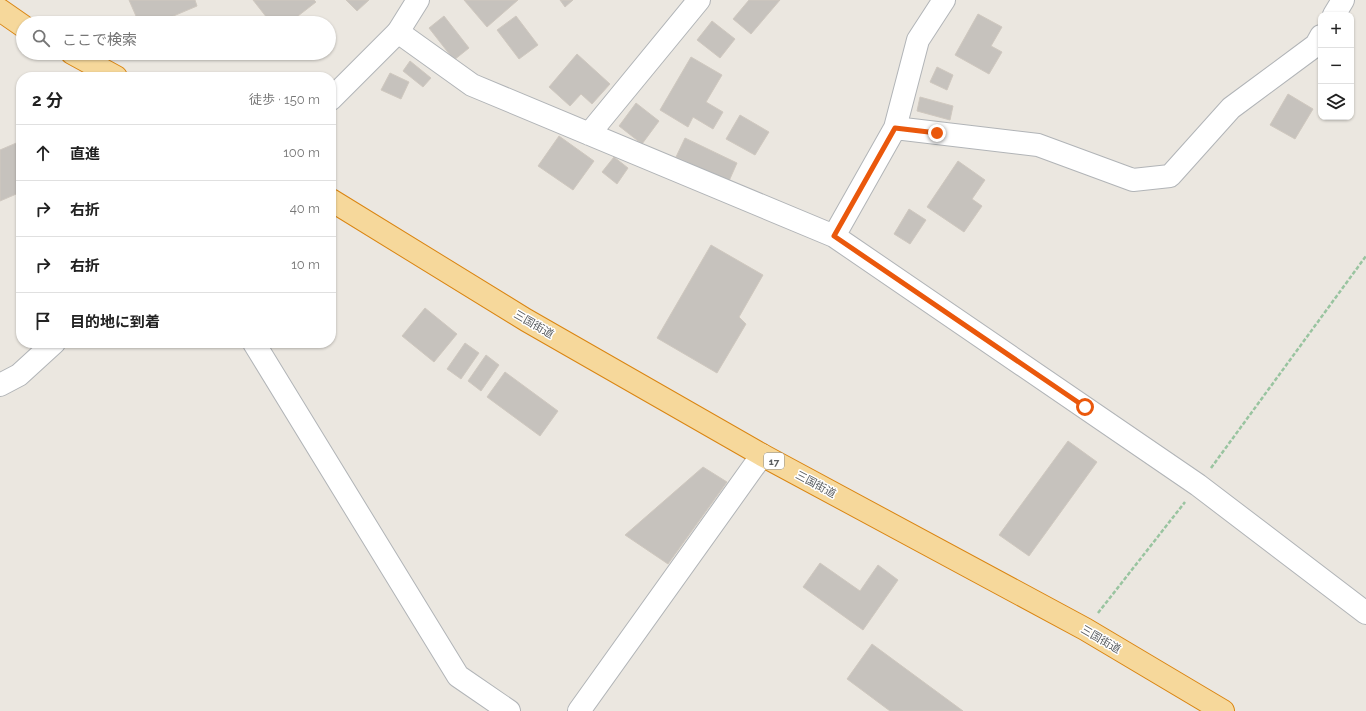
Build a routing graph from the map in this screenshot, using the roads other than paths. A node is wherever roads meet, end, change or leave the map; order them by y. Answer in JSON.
{"nodes":[{"id":1,"x":418,"y":0,"type":"edge"},
{"id":2,"x":699,"y":0,"type":"edge"},
{"id":3,"x":944,"y":0,"type":"edge"},
{"id":4,"x":1343,"y":0,"type":"edge"},
{"id":5,"x":0,"y":10,"type":"edge"},
{"id":6,"x":1336,"y":12,"type":"edge"},
{"id":7,"x":16,"y":21,"type":"edge"},
{"id":8,"x":398,"y":32,"type":"junction"},
{"id":9,"x":1318,"y":41,"type":"edge"},
{"id":10,"x":85,"y":60,"type":"edge"},
{"id":11,"x":107,"y":72,"type":"edge"},
{"id":12,"x":336,"y":94,"type":"edge"},
{"id":13,"x":895,"y":128,"type":"junction"},
{"id":14,"x":589,"y":134,"type":"junction"},
{"id":15,"x":336,"y":203,"type":"edge"},
{"id":16,"x":834,"y":236,"type":"junction"},
{"id":17,"x":49,"y":348,"type":"edge"},
{"id":18,"x":257,"y":348,"type":"edge"},
{"id":19,"x":0,"y":385,"type":"edge"},
{"id":20,"x":762,"y":455,"type":"junction"},
{"id":21,"x":1366,"y":612,"type":"edge"},
{"id":22,"x":509,"y":711,"type":"edge"},
{"id":23,"x":579,"y":711,"type":"edge"},
{"id":24,"x":1223,"y":711,"type":"edge"}],
"edges":[{"from":1,"to":8,"type":"street"},
{"from":2,"to":14,"type":"street"},
{"from":3,"to":13,"type":"street"},
{"from":4,"to":6,"type":"street"},
{"from":5,"to":7,"type":"highway"},
{"from":8,"to":12,"type":"street"},
{"from":8,"to":14,"type":"street"},
{"from":9,"to":13,"type":"street"},
{"from":10,"to":11,"type":"highway"},
{"from":13,"to":16,"type":"street"},
{"from":14,"to":16,"type":"street"},
{"from":15,"to":20,"type":"highway","name":"三国街道","number":"17"},
{"from":16,"to":21,"type":"street"},
{"from":17,"to":19,"type":"street"},
{"from":18,"to":22,"type":"street"},
{"from":20,"to":23,"type":"street"},
{"from":20,"to":24,"type":"highway","name":"三国街道","number":"17"}]}
